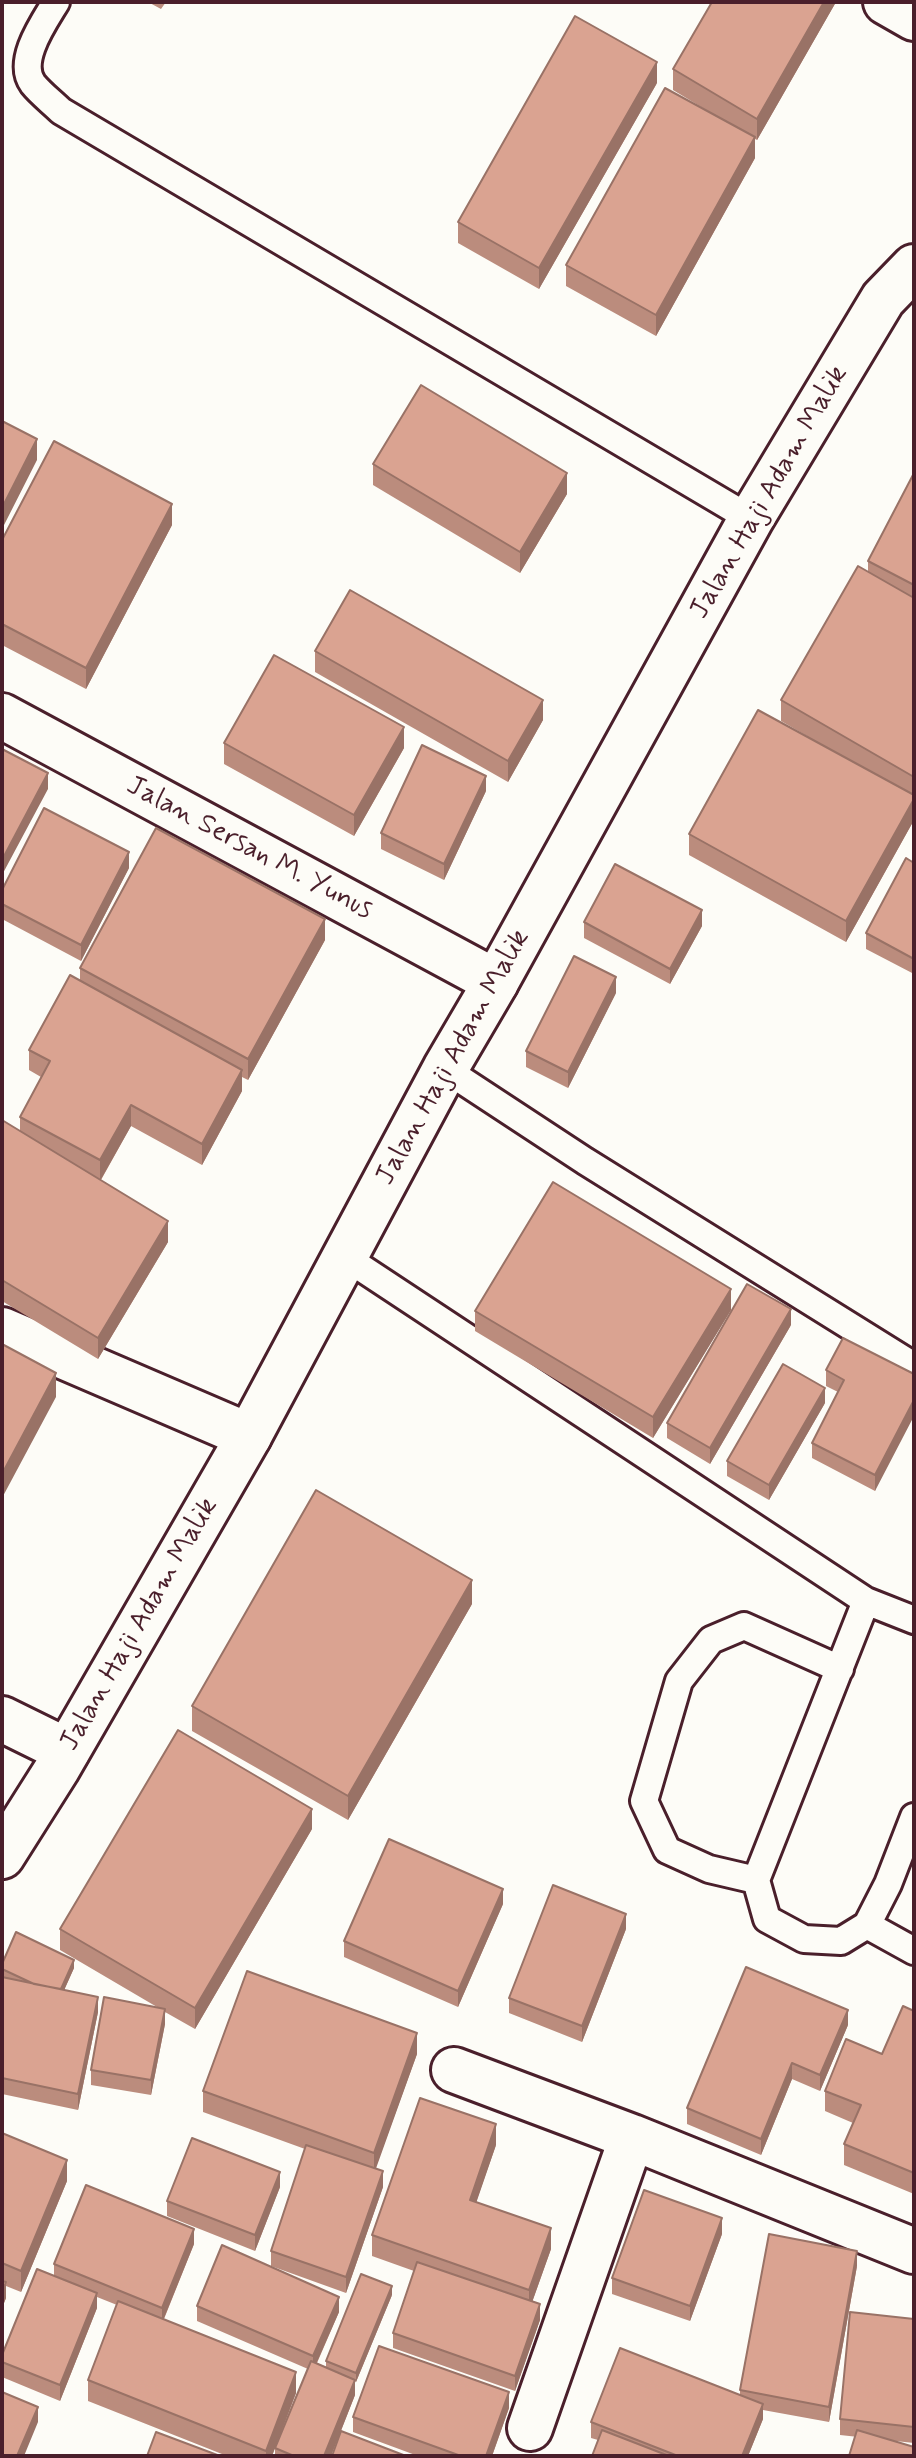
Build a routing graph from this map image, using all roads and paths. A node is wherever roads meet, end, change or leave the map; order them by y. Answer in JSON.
{"nodes":[{"id":1,"x":56,"y":2,"type":"edge"},
{"id":2,"x":886,"y":2,"type":"edge"},
{"id":3,"x":914,"y":18,"type":"edge"},
{"id":4,"x":914,"y":267,"type":"edge"},
{"id":5,"x":751,"y":519,"type":"junction"},
{"id":6,"x":2,"y":716,"type":"edge"},
{"id":7,"x":496,"y":982,"type":"junction"},
{"id":8,"x":445,"y":1069,"type":"junction"},
{"id":9,"x":345,"y":1257,"type":"junction"},
{"id":10,"x":2,"y":1330,"type":"edge"},
{"id":11,"x":914,"y":1366,"type":"edge"},
{"id":12,"x":249,"y":1436,"type":"junction"},
{"id":13,"x":866,"y":1601,"type":"junction"},
{"id":14,"x":914,"y":1620,"type":"edge"},
{"id":15,"x":840,"y":1669,"type":"junction"},
{"id":16,"x":2,"y":1719,"type":"edge"},
{"id":17,"x":67,"y":1751,"type":"junction"},
{"id":18,"x":914,"y":1817,"type":"edge"},
{"id":19,"x":2,"y":1856,"type":"edge"},
{"id":20,"x":756,"y":1880,"type":"junction"},
{"id":21,"x":867,"y":1925,"type":"junction"},
{"id":22,"x":914,"y":1951,"type":"edge"},
{"id":23,"x":454,"y":2070,"type":"dead end"},
{"id":24,"x":632,"y":2137,"type":"junction"},
{"id":25,"x":914,"y":2251,"type":"edge"},
{"id":26,"x":530,"y":2428,"type":"dead end"}],
"edges":[{"from":1,"to":5,"type":"lane"},
{"from":2,"to":3,"type":"main road"},
{"from":4,"to":5,"type":"main road","name":"Jalan Haji Adam Malik"},
{"from":5,"to":7,"type":"main road","name":"Jalan Haji Adam Malik"},
{"from":6,"to":7,"type":"main road","name":"Jalan Sersan M. Yunus"},
{"from":7,"to":8,"type":"main road","name":"Jalan Haji Adam Malik"},
{"from":8,"to":9,"type":"main road","name":"Jalan Haji Adam Malik"},
{"from":8,"to":11,"type":"lane"},
{"from":9,"to":12,"type":"main road","name":"Jalan Haji Adam Malik"},
{"from":9,"to":13,"type":"lane"},
{"from":10,"to":12,"type":"main road"},
{"from":12,"to":17,"type":"main road","name":"Jalan Haji Adam Malik"},
{"from":13,"to":14,"type":"lane"},
{"from":13,"to":15,"type":"lane"},
{"from":15,"to":20,"type":"lane"},
{"from":15,"to":20,"type":"lane"},
{"from":16,"to":17,"type":"main road"},
{"from":17,"to":19,"type":"main road","name":"Jalan Haji Adam Malik"},
{"from":18,"to":21,"type":"lane"},
{"from":20,"to":21,"type":"lane"},
{"from":21,"to":22,"type":"lane"},
{"from":23,"to":24,"type":"main road"},
{"from":24,"to":25,"type":"main road"},
{"from":24,"to":26,"type":"main road"}]}
